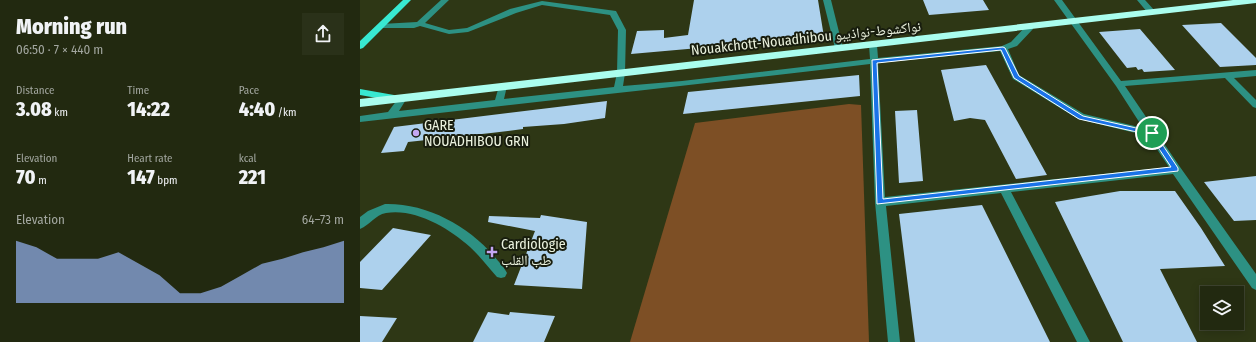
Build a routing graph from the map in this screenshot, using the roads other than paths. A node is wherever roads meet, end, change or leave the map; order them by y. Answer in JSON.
{"nodes":[{"id":1,"x":407,"y":0,"type":"edge"},
{"id":2,"x":445,"y":0,"type":"edge"},
{"id":3,"x":827,"y":0,"type":"edge"},
{"id":4,"x":1058,"y":0,"type":"edge"},
{"id":5,"x":1141,"y":0,"type":"edge"},
{"id":6,"x":1256,"y":0,"type":"edge"},
{"id":7,"x":1151,"y":11,"type":"junction"},
{"id":8,"x":1074,"y":22,"type":"junction"},
{"id":9,"x":420,"y":24,"type":"junction"},
{"id":10,"x":381,"y":26,"type":"junction"},
{"id":11,"x":1030,"y":27,"type":"junction"},
{"id":12,"x":873,"y":45,"type":"junction"},
{"id":13,"x":361,"y":46,"type":"edge"},
{"id":14,"x":839,"y":48,"type":"junction"},
{"id":15,"x":1003,"y":48,"type":"junction"},
{"id":16,"x":874,"y":61,"type":"junction"},
{"id":17,"x":621,"y":73,"type":"junction"},
{"id":18,"x":1256,"y":73,"type":"edge"},
{"id":19,"x":1227,"y":75,"type":"junction"},
{"id":20,"x":1120,"y":84,"type":"junction"},
{"id":21,"x":503,"y":86,"type":"junction"},
{"id":22,"x":618,"y":90,"type":"junction"},
{"id":23,"x":360,"y":92,"type":"edge"},
{"id":24,"x":401,"y":98,"type":"junction"},
{"id":25,"x":360,"y":103,"type":"edge"},
{"id":26,"x":498,"y":104,"type":"junction"},
{"id":27,"x":1256,"y":105,"type":"edge"},
{"id":28,"x":360,"y":111,"type":"edge"},
{"id":29,"x":392,"y":114,"type":"junction"},
{"id":30,"x":360,"y":119,"type":"edge"},
{"id":31,"x":1152,"y":133,"type":"junction"},
{"id":32,"x":1176,"y":170,"type":"junction"},
{"id":33,"x":1004,"y":188,"type":"junction"},
{"id":34,"x":880,"y":202,"type":"junction"},
{"id":35,"x":360,"y":224,"type":"edge"},
{"id":36,"x":501,"y":273,"type":"dead end"},
{"id":37,"x":1256,"y":284,"type":"edge"},
{"id":38,"x":894,"y":342,"type":"edge"},
{"id":39,"x":1084,"y":342,"type":"edge"}],
"edges":[{"from":1,"to":10,"type":"main road"},
{"from":2,"to":9,"type":"street"},
{"from":3,"to":14,"type":"street"},
{"from":4,"to":8,"type":"street"},
{"from":5,"to":7,"type":"street"},
{"from":6,"to":7,"type":"highway","name":"Nouakchott-Nouadhibou نواكشوط-نواذيبو"},
{"from":7,"to":8,"type":"highway","name":"Nouakchott-Nouadhibou نواكشوط-نواذيبو"},
{"from":8,"to":11,"type":"highway","name":"Nouakchott-Nouadhibou نواكشوط-نواذيبو"},
{"from":8,"to":20,"type":"street"},
{"from":9,"to":10,"type":"street"},
{"from":9,"to":17,"type":"street"},
{"from":10,"to":13,"type":"main road"},
{"from":11,"to":12,"type":"highway","name":"Nouakchott-Nouadhibou نواكشوط-نواذيبو"},
{"from":11,"to":15,"type":"street"},
{"from":12,"to":14,"type":"highway","name":"Nouakchott-Nouadhibou نواكشوط-نواذيبو"},
{"from":12,"to":16,"type":"street"},
{"from":14,"to":17,"type":"highway","name":"Nouakchott-Nouadhibou نواكشوط-نواذيبو"},
{"from":15,"to":16,"type":"street"},
{"from":15,"to":31,"type":"street"},
{"from":16,"to":22,"type":"street"},
{"from":16,"to":34,"type":"street"},
{"from":17,"to":21,"type":"highway","name":"Nouakchott-Nouadhibou نواكشوط-نواذيبو"},
{"from":17,"to":22,"type":"street"},
{"from":18,"to":19,"type":"street"},
{"from":19,"to":20,"type":"street"},
{"from":19,"to":27,"type":"street"},
{"from":20,"to":31,"type":"street"},
{"from":21,"to":24,"type":"highway","name":"Nouakchott-Nouadhibou نواكشوط-نواذيبو"},
{"from":21,"to":26,"type":"street"},
{"from":22,"to":26,"type":"street"},
{"from":23,"to":24,"type":"main road"},
{"from":24,"to":25,"type":"highway","name":"Nouakchott-Nouadhibou نواكشوط-نواذيبو"},
{"from":24,"to":28,"type":"highway"},
{"from":24,"to":29,"type":"street"},
{"from":26,"to":29,"type":"street"},
{"from":29,"to":30,"type":"street"},
{"from":31,"to":32,"type":"street"},
{"from":32,"to":33,"type":"street"},
{"from":32,"to":37,"type":"street"},
{"from":33,"to":34,"type":"street"},
{"from":33,"to":39,"type":"street"},
{"from":34,"to":38,"type":"street"},
{"from":35,"to":36,"type":"street"}]}
